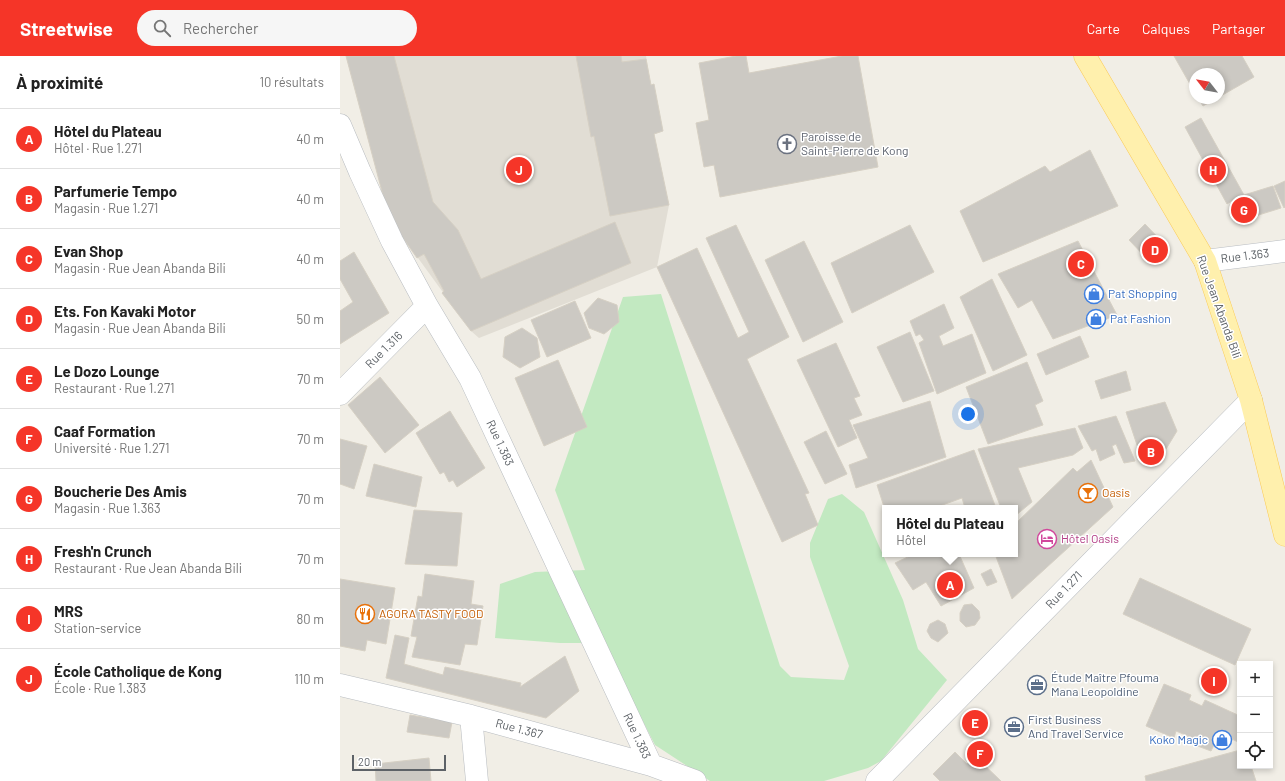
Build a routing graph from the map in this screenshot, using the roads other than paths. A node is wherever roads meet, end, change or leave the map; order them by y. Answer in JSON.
{"nodes":[{"id":1,"x":1085,"y":56,"type":"edge"},
{"id":2,"x":340,"y":125,"type":"edge"},
{"id":3,"x":1285,"y":251,"type":"edge"},
{"id":4,"x":1205,"y":261,"type":"junction"},
{"id":5,"x":427,"y":306,"type":"junction"},
{"id":6,"x":340,"y":394,"type":"edge"},
{"id":7,"x":1251,"y":400,"type":"junction"},
{"id":8,"x":1285,"y":535,"type":"edge"},
{"id":9,"x":340,"y":685,"type":"edge"},
{"id":10,"x":471,"y":716,"type":"junction"},
{"id":11,"x":650,"y":765,"type":"junction"},
{"id":12,"x":477,"y":781,"type":"edge"},
{"id":13,"x":695,"y":781,"type":"edge"},
{"id":14,"x":877,"y":781,"type":"edge"}],
"edges":[{"from":1,"to":4,"type":"main road","name":"Rue Jean Abanda Bili"},
{"from":2,"to":5,"type":"street","name":"Rue 1.383"},
{"from":3,"to":4,"type":"street","name":"Rue 1.363"},
{"from":4,"to":7,"type":"main road","name":"Rue Jean Abanda Bili"},
{"from":5,"to":6,"type":"street","name":"Rue 1.316"},
{"from":5,"to":11,"type":"street","name":"Rue 1.383"},
{"from":7,"to":8,"type":"main road","name":"Rue Jean Abanda Bili"},
{"from":7,"to":14,"type":"street","name":"Rue 1.271"},
{"from":9,"to":10,"type":"street","name":"Rue 1.367"},
{"from":10,"to":11,"type":"street","name":"Rue 1.367"},
{"from":10,"to":12,"type":"street"},
{"from":11,"to":13,"type":"street","name":"Rue 1.367"}]}
